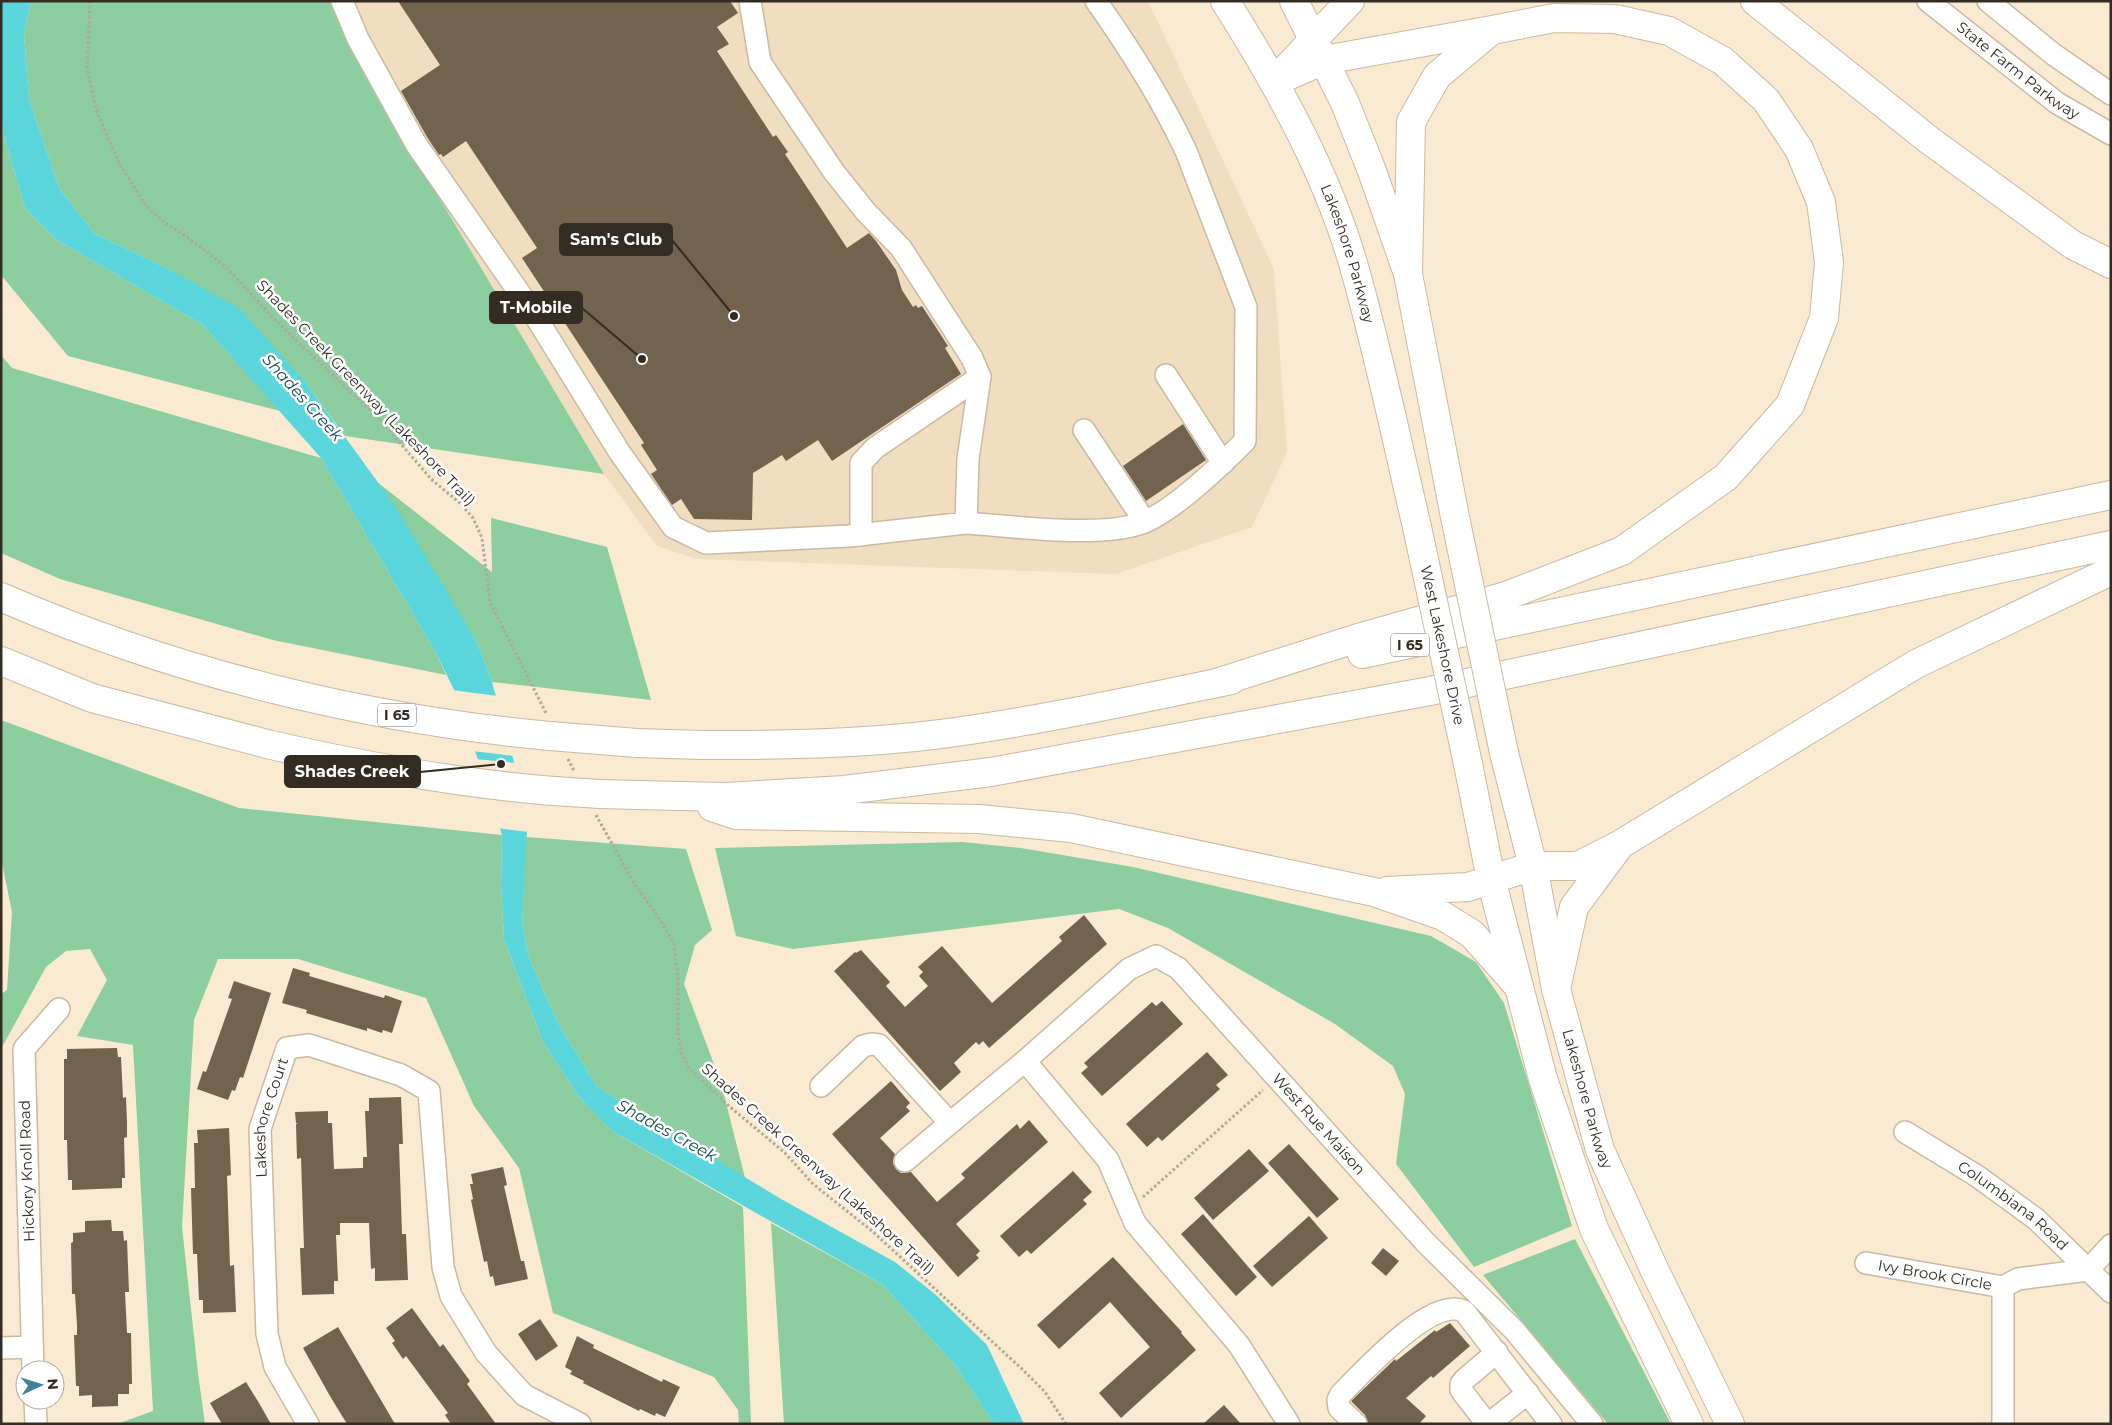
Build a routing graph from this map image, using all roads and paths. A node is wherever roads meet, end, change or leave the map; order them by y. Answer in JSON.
{"nodes":[{"id":1,"x":90,"y":1,"type":"edge"},
{"id":2,"x":342,"y":1,"type":"edge"},
{"id":3,"x":750,"y":1,"type":"edge"},
{"id":4,"x":1096,"y":1,"type":"edge"},
{"id":5,"x":1225,"y":1,"type":"edge"},
{"id":6,"x":1294,"y":1,"type":"edge"},
{"id":7,"x":1350,"y":1,"type":"edge"},
{"id":8,"x":1755,"y":1,"type":"edge"},
{"id":9,"x":1928,"y":1,"type":"edge"},
{"id":10,"x":1988,"y":1,"type":"edge"},
{"id":11,"x":1492,"y":30,"type":"junction"},
{"id":12,"x":1319,"y":50,"type":"junction"},
{"id":13,"x":1274,"y":82,"type":"junction"},
{"id":14,"x":2111,"y":94,"type":"edge"},
{"id":15,"x":2111,"y":134,"type":"edge"},
{"id":16,"x":2111,"y":264,"type":"edge"},
{"id":17,"x":1408,"y":274,"type":"junction"},
{"id":18,"x":1166,"y":375,"type":"dead end"},
{"id":19,"x":980,"y":377,"type":"junction"},
{"id":20,"x":1084,"y":430,"type":"dead end"},
{"id":21,"x":1223,"y":463,"type":"junction"},
{"id":22,"x":2111,"y":495,"type":"edge"},
{"id":23,"x":1144,"y":522,"type":"junction"},
{"id":24,"x":966,"y":523,"type":"junction"},
{"id":25,"x":1417,"y":527,"type":"joint"},
{"id":26,"x":861,"y":534,"type":"junction"},
{"id":27,"x":2111,"y":545,"type":"edge"},
{"id":28,"x":2111,"y":572,"type":"edge"},
{"id":29,"x":1,"y":597,"type":"edge"},
{"id":30,"x":1,"y":661,"type":"edge"},
{"id":31,"x":1213,"y":684,"type":"junction"},
{"id":32,"x":548,"y":716,"type":"dead end"},
{"id":33,"x":565,"y":752,"type":"dead end"},
{"id":34,"x":578,"y":779,"type":"dead end"},
{"id":35,"x":730,"y":806,"type":"junction"},
{"id":36,"x":596,"y":815,"type":"dead end"},
{"id":37,"x":1621,"y":844,"type":"junction"},
{"id":38,"x":1533,"y":866,"type":"junction"},
{"id":39,"x":1491,"y":879,"type":"junction"},
{"id":40,"x":1374,"y":892,"type":"junction"},
{"id":41,"x":1519,"y":987,"type":"junction"},
{"id":42,"x":1556,"y":988,"type":"junction"},
{"id":43,"x":58,"y":1009,"type":"dead end"},
{"id":44,"x":1025,"y":1061,"type":"junction"},
{"id":45,"x":1277,"y":1078,"type":"junction"},
{"id":46,"x":821,"y":1086,"type":"dead end"},
{"id":47,"x":950,"y":1123,"type":"junction"},
{"id":48,"x":1905,"y":1132,"type":"dead end"},
{"id":49,"x":905,"y":1162,"type":"dead end"},
{"id":50,"x":1129,"y":1209,"type":"junction"},
{"id":51,"x":2111,"y":1245,"type":"edge"},
{"id":52,"x":1866,"y":1263,"type":"dead end"},
{"id":53,"x":2088,"y":1270,"type":"junction"},
{"id":54,"x":2003,"y":1287,"type":"junction"},
{"id":55,"x":2111,"y":1292,"type":"edge"},
{"id":56,"x":32,"y":1347,"type":"junction"},
{"id":57,"x":1,"y":1348,"type":"edge"},
{"id":58,"x":1496,"y":1352,"type":"junction"},
{"id":59,"x":1536,"y":1357,"type":"junction"},
{"id":60,"x":33,"y":1360,"type":"edge"},
{"id":61,"x":1513,"y":1373,"type":"junction"},
{"id":62,"x":1528,"y":1393,"type":"junction"},
{"id":63,"x":35,"y":1410,"type":"edge"},
{"id":64,"x":36,"y":1424,"type":"edge"},
{"id":65,"x":308,"y":1424,"type":"edge"},
{"id":66,"x":580,"y":1424,"type":"edge"},
{"id":67,"x":1066,"y":1424,"type":"edge"},
{"id":68,"x":1289,"y":1424,"type":"edge"},
{"id":69,"x":1356,"y":1424,"type":"edge"},
{"id":70,"x":1551,"y":1424,"type":"edge"},
{"id":71,"x":1592,"y":1424,"type":"edge"},
{"id":72,"x":1689,"y":1424,"type":"edge"},
{"id":73,"x":1730,"y":1424,"type":"edge"},
{"id":74,"x":2003,"y":1424,"type":"edge"}],
"edges":[{"from":1,"to":32,"type":"path","name":"Shades Creek Greenway (Lakeshore Trail)"},
{"from":2,"to":26,"type":"street"},
{"from":3,"to":19,"type":"street"},
{"from":4,"to":21,"type":"street"},
{"from":5,"to":13,"type":"main road","name":"Lakeshore Parkway"},
{"from":6,"to":12,"type":"main road"},
{"from":7,"to":12,"type":"main road"},
{"from":8,"to":16,"type":"main road"},
{"from":9,"to":15,"type":"street","name":"State Farm Parkway"},
{"from":10,"to":14,"type":"street"},
{"from":11,"to":12,"type":"main road"},
{"from":11,"to":17,"type":"main road"},
{"from":11,"to":31,"type":"main road"},
{"from":12,"to":13,"type":"main road"},
{"from":12,"to":17,"type":"main road"},
{"from":13,"to":25,"type":"main road","name":"Lakeshore Parkway"},
{"from":17,"to":38,"type":"main road","name":"Lakeshore Parkway","bridge":true},
{"from":18,"to":21,"type":"street"},
{"from":19,"to":24,"type":"street"},
{"from":19,"to":26,"type":"street"},
{"from":20,"to":23,"type":"street"},
{"from":21,"to":23,"type":"street"},
{"from":22,"to":31,"type":"main road","number":"I 65"},
{"from":23,"to":24,"type":"street"},
{"from":24,"to":26,"type":"street"},
{"from":25,"to":39,"type":"main road","name":"West Lakeshore Drive","bridge":true},
{"from":27,"to":35,"type":"main road"},
{"from":28,"to":37,"type":"main road"},
{"from":29,"to":31,"type":"main road","number":"I 65","bridge":true},
{"from":30,"to":35,"type":"main road","bridge":true},
{"from":33,"to":34,"type":"path"},
{"from":35,"to":40,"type":"main road"},
{"from":36,"to":67,"type":"path","name":"Shades Creek Greenway (Lakeshore Trail)"},
{"from":37,"to":38,"type":"main road"},
{"from":37,"to":42,"type":"main road"},
{"from":38,"to":39,"type":"main road"},
{"from":38,"to":42,"type":"main road","name":"Lakeshore Parkway"},
{"from":39,"to":40,"type":"main road"},
{"from":39,"to":41,"type":"main road"},
{"from":40,"to":41,"type":"main road"},
{"from":41,"to":72,"type":"main road"},
{"from":42,"to":73,"type":"main road","name":"Lakeshore Parkway"},
{"from":43,"to":56,"type":"street","name":"Hickory Knoll Road"},
{"from":44,"to":45,"type":"street","name":"West Rue Maison"},
{"from":44,"to":47,"type":"street","name":"West Rue Maison"},
{"from":44,"to":50,"type":"street"},
{"from":45,"to":50,"type":"path"},
{"from":45,"to":59,"type":"street","name":"West Rue Maison"},
{"from":46,"to":47,"type":"street"},
{"from":47,"to":49,"type":"street","name":"West Rue Maison"},
{"from":48,"to":53,"type":"street","name":"Columbiana Road"},
{"from":50,"to":68,"type":"street"},
{"from":51,"to":53,"type":"street"},
{"from":52,"to":54,"type":"street","name":"Ivy Brook Circle"},
{"from":53,"to":54,"type":"street"},
{"from":53,"to":55,"type":"street","name":"Columbiana Road"},
{"from":54,"to":74,"type":"street"},
{"from":56,"to":57,"type":"street"},
{"from":56,"to":60,"type":"street","name":"Hickory Knoll Road"},
{"from":58,"to":61,"type":"street"},
{"from":58,"to":62,"type":"street"},
{"from":58,"to":69,"type":"street"},
{"from":59,"to":61,"type":"street"},
{"from":59,"to":71,"type":"street","name":"West Rue Maison"},
{"from":61,"to":62,"type":"street"},
{"from":62,"to":70,"type":"street"},
{"from":63,"to":64,"type":"street"},
{"from":65,"to":66,"type":"street","name":"Lakeshore Court"}]}
